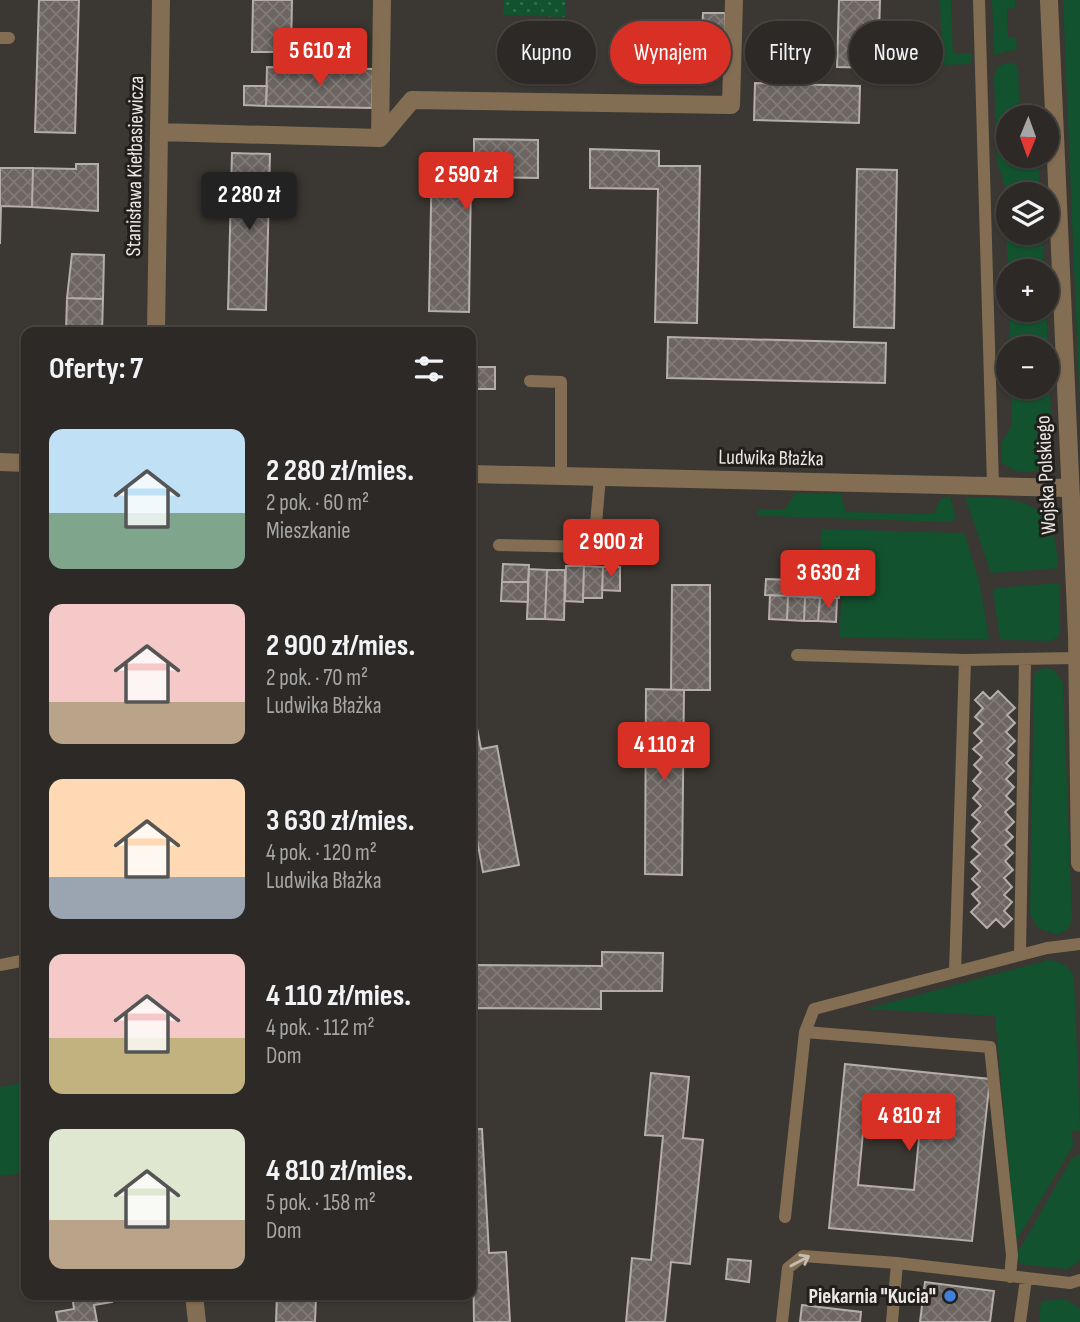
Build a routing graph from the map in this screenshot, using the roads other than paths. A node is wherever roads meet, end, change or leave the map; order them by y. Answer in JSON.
{"nodes":[{"id":1,"x":161,"y":0,"type":"edge"},
{"id":2,"x":382,"y":0,"type":"edge"},
{"id":3,"x":734,"y":0,"type":"edge"},
{"id":4,"x":979,"y":0,"type":"edge"},
{"id":5,"x":1049,"y":0,"type":"edge"},
{"id":6,"x":159,"y":132,"type":"junction"},
{"id":7,"x":380,"y":138,"type":"junction"},
{"id":8,"x":156,"y":327,"type":"edge"},
{"id":9,"x":530,"y":381,"type":"dead end"},
{"id":10,"x":0,"y":462,"type":"edge"},
{"id":11,"x":21,"y":463,"type":"edge"},
{"id":12,"x":476,"y":474,"type":"edge"},
{"id":13,"x":561,"y":476,"type":"junction"},
{"id":14,"x":600,"y":477,"type":"junction"},
{"id":15,"x":993,"y":485,"type":"junction"},
{"id":16,"x":1069,"y":488,"type":"junction"},
{"id":17,"x":499,"y":545,"type":"dead end"},
{"id":18,"x":1078,"y":634,"type":"edge"},
{"id":19,"x":797,"y":655,"type":"dead end"},
{"id":20,"x":1077,"y":658,"type":"junction"},
{"id":21,"x":965,"y":660,"type":"junction"},
{"id":22,"x":1025,"y":660,"type":"junction"},
{"id":23,"x":1080,"y":863,"type":"edge"},
{"id":24,"x":1080,"y":944,"type":"edge"},
{"id":25,"x":1020,"y":955,"type":"junction"},
{"id":26,"x":21,"y":961,"type":"edge"},
{"id":27,"x":0,"y":965,"type":"edge"},
{"id":28,"x":955,"y":972,"type":"junction"},
{"id":29,"x":805,"y":1032,"type":"junction"},
{"id":30,"x":785,"y":1217,"type":"dead end"},
{"id":31,"x":897,"y":1263,"type":"junction"},
{"id":32,"x":1010,"y":1277,"type":"junction"},
{"id":33,"x":1026,"y":1279,"type":"junction"},
{"id":34,"x":1080,"y":1280,"type":"edge"},
{"id":35,"x":195,"y":1300,"type":"edge"},
{"id":36,"x":197,"y":1322,"type":"edge"},
{"id":37,"x":782,"y":1322,"type":"edge"},
{"id":38,"x":892,"y":1322,"type":"edge"},
{"id":39,"x":1020,"y":1322,"type":"edge"}],
"edges":[{"from":1,"to":6,"type":"street","name":"Stanisława Kiełbasiewicza"},
{"from":2,"to":7,"type":"street"},
{"from":3,"to":7,"type":"street"},
{"from":4,"to":15,"type":"lane"},
{"from":5,"to":16,"type":"street","name":"Wojska Polskiego"},
{"from":6,"to":7,"type":"street"},
{"from":6,"to":8,"type":"street","name":"Stanisława Kiełbasiewicza"},
{"from":9,"to":13,"type":"lane"},
{"from":10,"to":11,"type":"street"},
{"from":12,"to":13,"type":"street","name":"Ludwika Błażka"},
{"from":13,"to":14,"type":"street","name":"Ludwika Błażka"},
{"from":14,"to":15,"type":"street","name":"Ludwika Błażka"},
{"from":14,"to":17,"type":"lane"},
{"from":15,"to":16,"type":"street","name":"Ludwika Błażka"},
{"from":16,"to":18,"type":"street","name":"Wojska Polskiego"},
{"from":18,"to":20,"type":"street","name":"Wojska Polskiego"},
{"from":19,"to":21,"type":"lane"},
{"from":20,"to":22,"type":"lane"},
{"from":20,"to":23,"type":"street","name":"Wojska Polskiego"},
{"from":21,"to":22,"type":"lane"},
{"from":21,"to":28,"type":"lane"},
{"from":22,"to":25,"type":"lane"},
{"from":24,"to":25,"type":"lane"},
{"from":25,"to":28,"type":"lane"},
{"from":26,"to":27,"type":"lane"},
{"from":28,"to":29,"type":"lane"},
{"from":29,"to":30,"type":"lane"},
{"from":29,"to":32,"type":"lane"},
{"from":31,"to":32,"type":"lane"},
{"from":37,"to":31,"type":"lane","one_way":true},
{"from":31,"to":38,"type":"lane"},
{"from":32,"to":33,"type":"lane"},
{"from":33,"to":34,"type":"lane"},
{"from":33,"to":39,"type":"lane"},
{"from":35,"to":36,"type":"street"}]}
